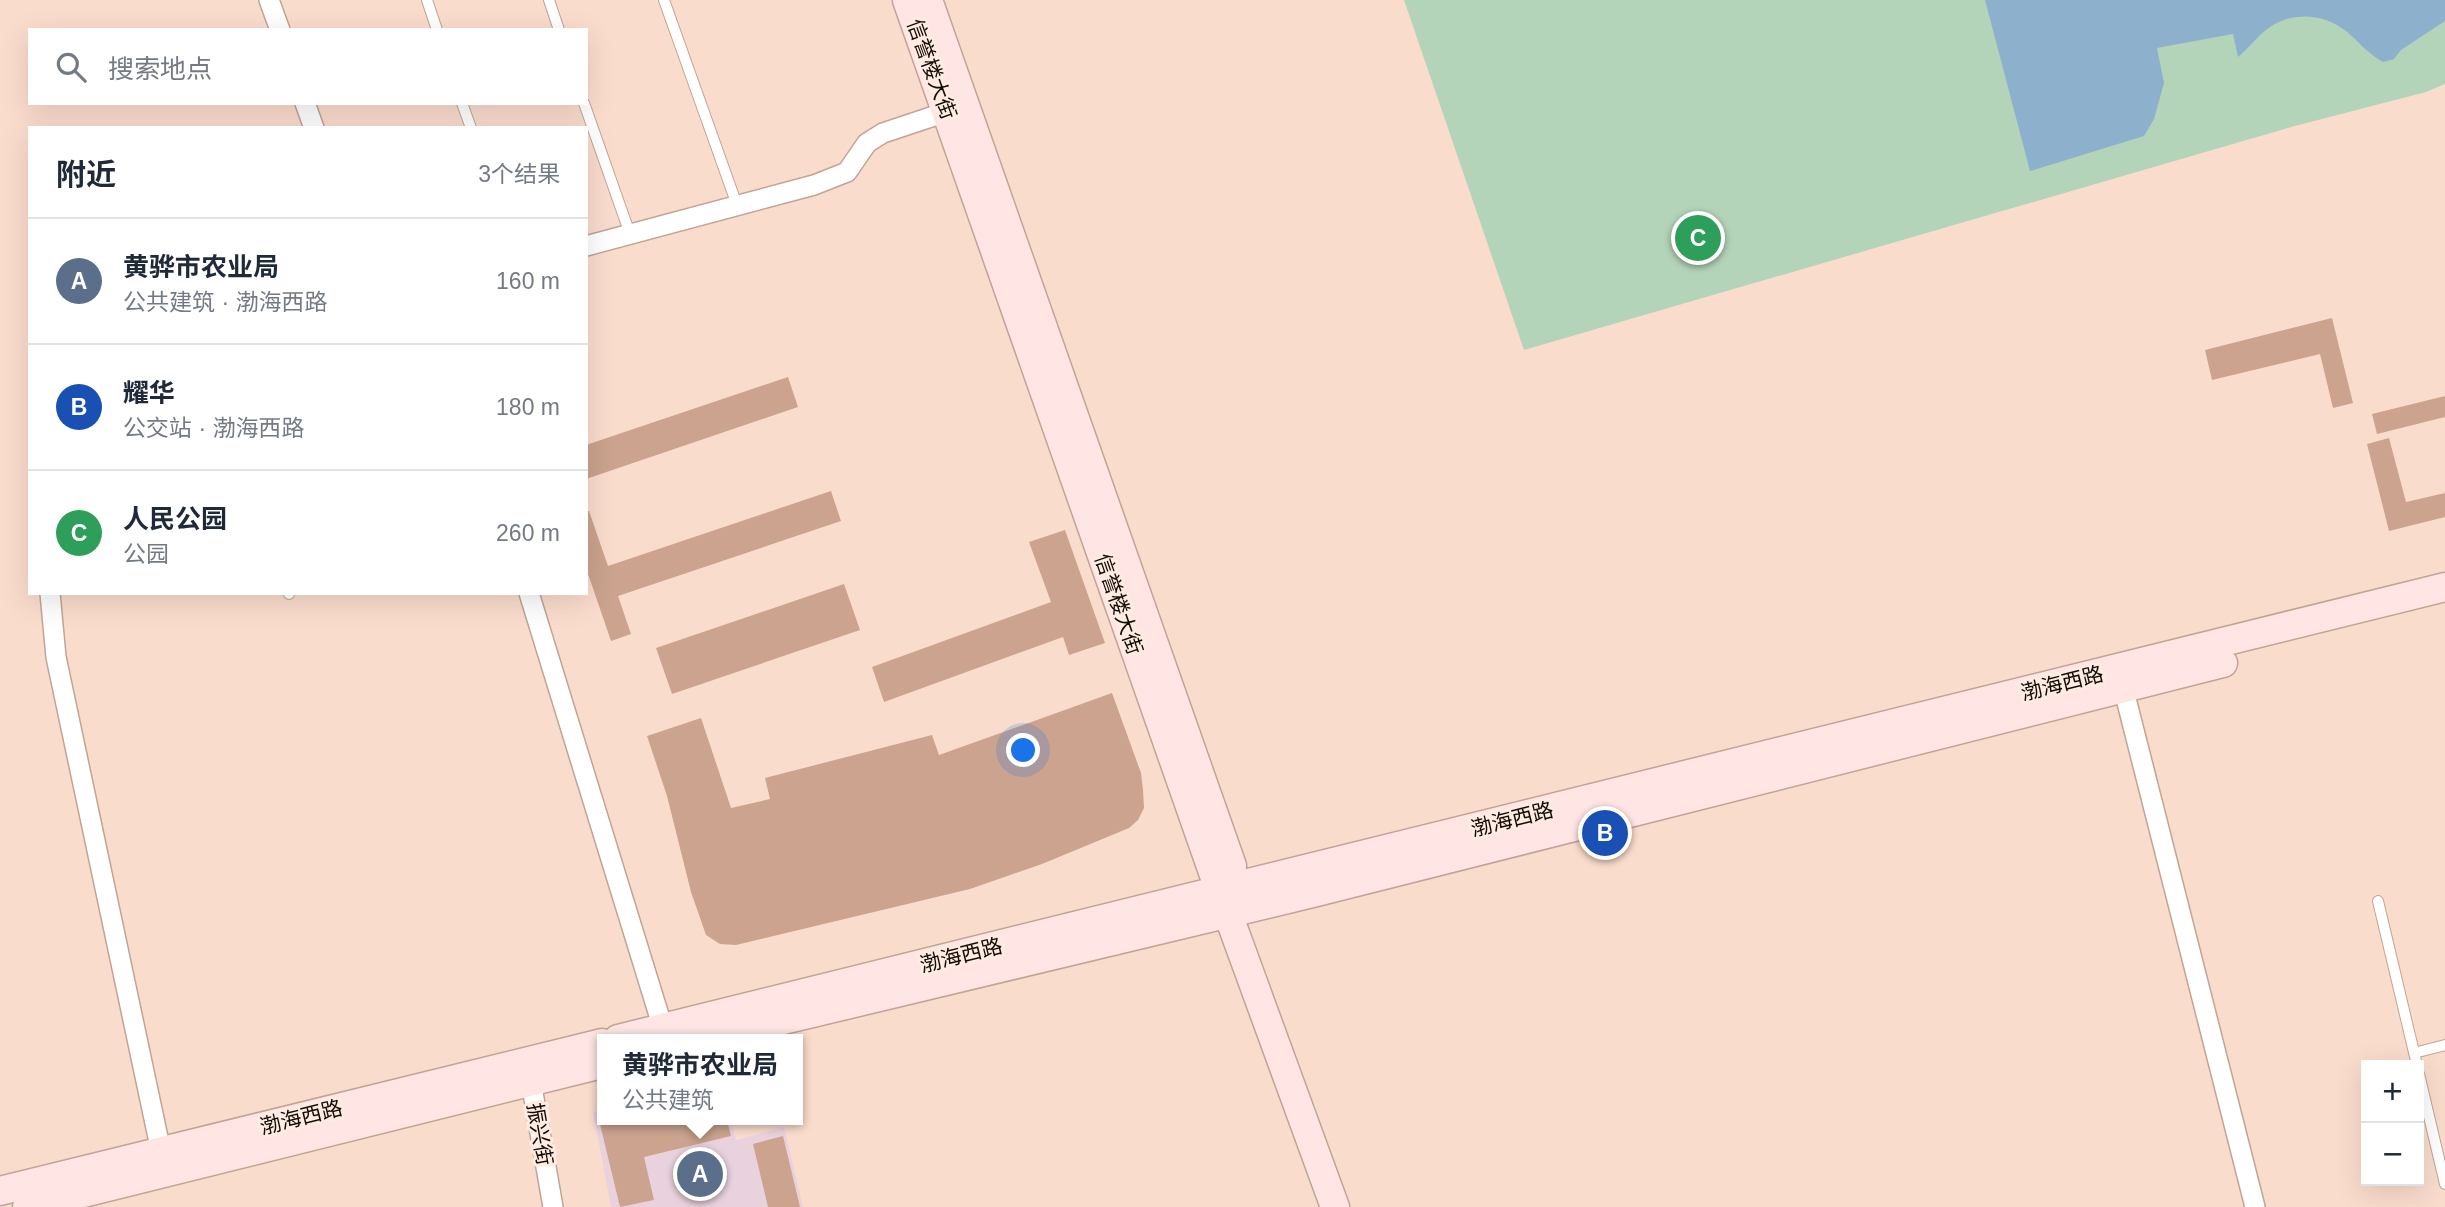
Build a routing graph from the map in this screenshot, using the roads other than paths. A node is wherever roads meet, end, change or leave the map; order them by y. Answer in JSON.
{"nodes":[{"id":1,"x":270,"y":0,"type":"edge"},
{"id":2,"x":427,"y":0,"type":"edge"},
{"id":3,"x":549,"y":0,"type":"edge"},
{"id":4,"x":664,"y":0,"type":"edge"},
{"id":5,"x":907,"y":0,"type":"edge"},
{"id":6,"x":928,"y":0,"type":"edge"},
{"id":7,"x":279,"y":28,"type":"edge"},
{"id":8,"x":436,"y":28,"type":"edge"},
{"id":9,"x":558,"y":28,"type":"edge"},
{"id":10,"x":306,"y":105,"type":"edge"},
{"id":11,"x":463,"y":105,"type":"edge"},
{"id":12,"x":585,"y":105,"type":"edge"},
{"id":13,"x":957,"y":108,"type":"junction"},
{"id":14,"x":313,"y":126,"type":"edge"},
{"id":15,"x":470,"y":126,"type":"edge"},
{"id":16,"x":737,"y":205,"type":"junction"},
{"id":17,"x":629,"y":233,"type":"junction"},
{"id":18,"x":588,"y":245,"type":"edge"},
{"id":19,"x":2445,"y":587,"type":"edge"},
{"id":20,"x":50,"y":595,"type":"edge"},
{"id":21,"x":530,"y":595,"type":"edge"},
{"id":22,"x":2445,"y":606,"type":"edge"},
{"id":23,"x":2121,"y":678,"type":"junction"},
{"id":24,"x":1234,"y":900,"type":"junction"},
{"id":25,"x":2378,"y":901,"type":"dead end"},
{"id":26,"x":664,"y":1034,"type":"edge"},
{"id":27,"x":723,"y":1034,"type":"edge"},
{"id":28,"x":597,"y":1045,"type":"edge"},
{"id":29,"x":2445,"y":1045,"type":"edge"},
{"id":30,"x":2414,"y":1053,"type":"junction"},
{"id":31,"x":2416,"y":1060,"type":"edge"},
{"id":32,"x":597,"y":1065,"type":"edge"},
{"id":33,"x":529,"y":1072,"type":"junction"},
{"id":34,"x":2424,"y":1095,"type":"edge"},
{"id":35,"x":163,"y":1162,"type":"junction"},
{"id":36,"x":2445,"y":1184,"type":"edge"},
{"id":37,"x":0,"y":1191,"type":"edge"},
{"id":38,"x":27,"y":1207,"type":"edge"},
{"id":39,"x":553,"y":1207,"type":"edge"},
{"id":40,"x":1335,"y":1207,"type":"edge"},
{"id":41,"x":1355,"y":1207,"type":"edge"},
{"id":42,"x":2255,"y":1207,"type":"edge"}],
"edges":[{"from":1,"to":7,"type":"street"},
{"from":2,"to":8,"type":"lane"},
{"from":3,"to":9,"type":"lane"},
{"from":4,"to":16,"type":"lane"},
{"from":5,"to":13,"type":"main road","name":"信誉楼大街"},
{"from":6,"to":13,"type":"main road","name":"信誉楼大街"},
{"from":10,"to":14,"type":"street"},
{"from":11,"to":15,"type":"lane"},
{"from":12,"to":17,"type":"lane"},
{"from":13,"to":16,"type":"street"},
{"from":13,"to":24,"type":"main road","name":"信誉楼大街"},
{"from":16,"to":17,"type":"street"},
{"from":17,"to":18,"type":"street"},
{"from":19,"to":23,"type":"main road","name":"渤海西路"},
{"from":20,"to":35,"type":"street"},
{"from":21,"to":26,"type":"street"},
{"from":22,"to":23,"type":"main road","name":"渤海西路"},
{"from":23,"to":24,"type":"main road","name":"渤海西路"},
{"from":23,"to":42,"type":"street"},
{"from":24,"to":26,"type":"main road","name":"渤海西路"},
{"from":24,"to":27,"type":"main road","name":"渤海西路"},
{"from":24,"to":40,"type":"main road","name":"信誉楼大街"},
{"from":24,"to":41,"type":"main road","name":"信誉楼大街"},
{"from":25,"to":30,"type":"lane"},
{"from":28,"to":33,"type":"main road","name":"渤海西路"},
{"from":29,"to":30,"type":"lane"},
{"from":30,"to":31,"type":"lane"},
{"from":32,"to":33,"type":"main road","name":"渤海西路"},
{"from":33,"to":35,"type":"main road","name":"渤海西路"},
{"from":33,"to":39,"type":"street","name":"振兴街"},
{"from":34,"to":36,"type":"lane"},
{"from":35,"to":37,"type":"main road","name":"渤海西路"},
{"from":35,"to":38,"type":"main road","name":"渤海西路"}]}
